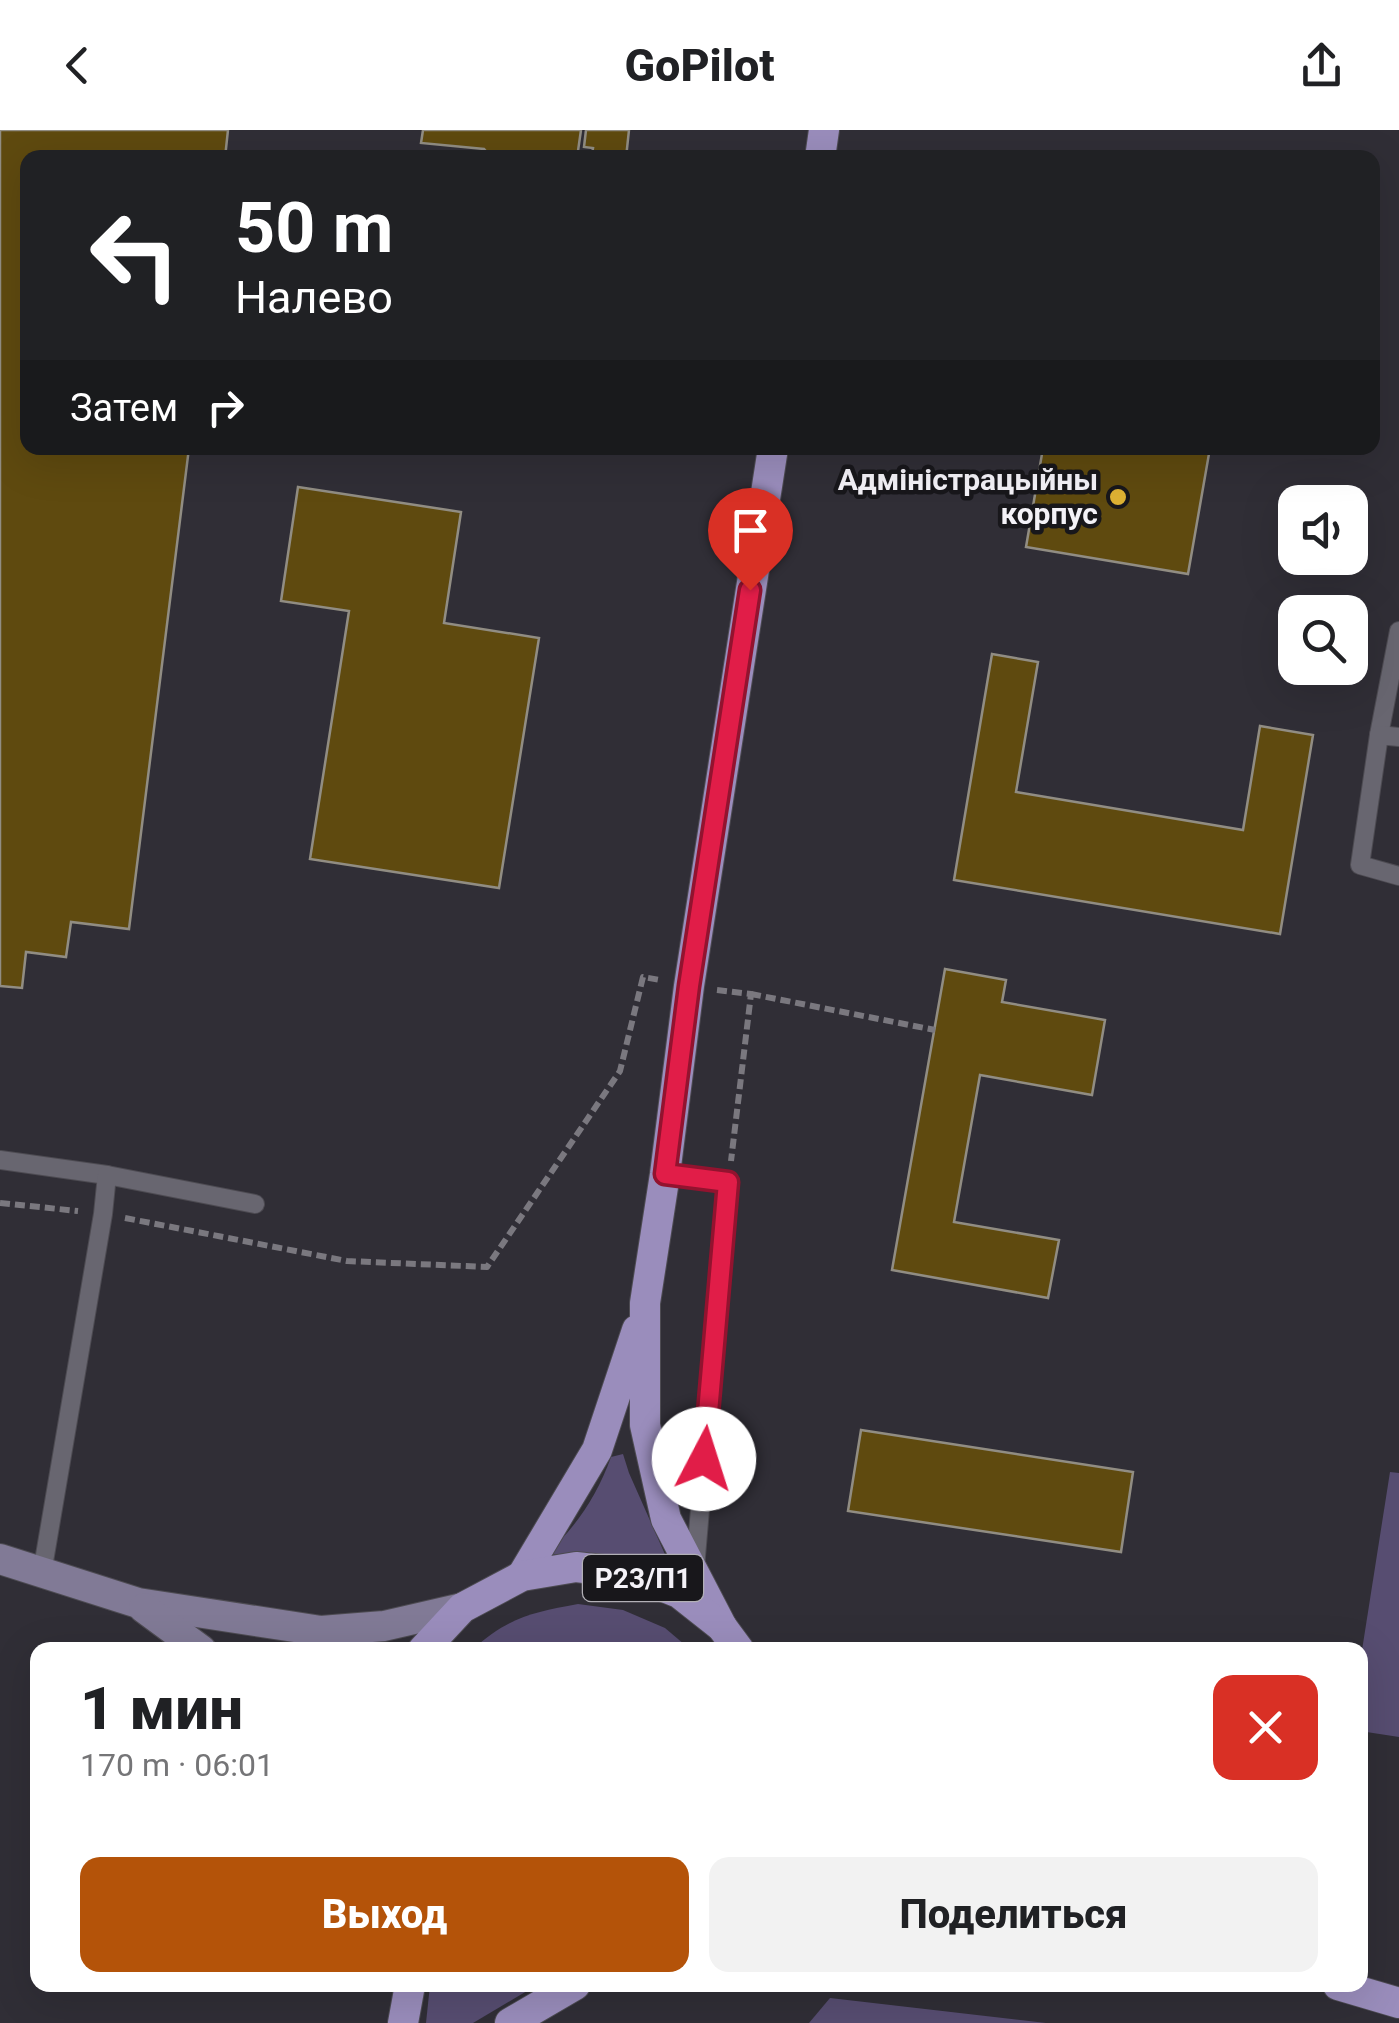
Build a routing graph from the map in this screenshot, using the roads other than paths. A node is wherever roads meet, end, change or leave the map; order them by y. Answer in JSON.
{"nodes":[{"id":1,"x":772,"y":455,"type":"edge"},
{"id":2,"x":1399,"y":631,"type":"edge"},
{"id":3,"x":1379,"y":735,"type":"junction"},
{"id":4,"x":1399,"y":737,"type":"edge"},
{"id":5,"x":1399,"y":876,"type":"edge"},
{"id":6,"x":0,"y":1160,"type":"edge"},
{"id":7,"x":665,"y":1174,"type":"junction"},
{"id":8,"x":107,"y":1175,"type":"junction"},
{"id":9,"x":255,"y":1204,"type":"dead end"},
{"id":10,"x":645,"y":1303,"type":"junction"},
{"id":11,"x":0,"y":1559,"type":"edge"},
{"id":12,"x":42,"y":1573,"type":"junction"},
{"id":13,"x":694,"y":1573,"type":"junction"},
{"id":14,"x":522,"y":1576,"type":"junction"},
{"id":15,"x":138,"y":1604,"type":"junction"},
{"id":16,"x":462,"y":1608,"type":"junction"},
{"id":17,"x":730,"y":1638,"type":"edge"},
{"id":18,"x":191,"y":1642,"type":"edge"},
{"id":19,"x":431,"y":1642,"type":"edge"},
{"id":20,"x":409,"y":1992,"type":"edge"},
{"id":21,"x":562,"y":1992,"type":"edge"},
{"id":22,"x":1362,"y":1992,"type":"edge"},
{"id":23,"x":1399,"y":2003,"type":"edge"},
{"id":24,"x":403,"y":2023,"type":"edge"},
{"id":25,"x":510,"y":2023,"type":"edge"}],
"edges":[{"from":1,"to":7,"type":"main road","number":"Р23/П1"},
{"from":2,"to":3,"type":"lane"},
{"from":3,"to":4,"type":"lane"},
{"from":3,"to":5,"type":"lane"},
{"from":6,"to":8,"type":"lane"},
{"from":7,"to":10,"type":"main road","number":"Р23/П1"},
{"from":7,"to":13,"type":"lane"},
{"from":8,"to":9,"type":"lane"},
{"from":8,"to":12,"type":"lane"},
{"from":10,"to":13,"type":"main road","number":"Р23/П1"},
{"from":10,"to":14,"type":"main road","number":"Р23/П1"},
{"from":11,"to":12,"type":"main road"},
{"from":12,"to":15,"type":"main road"},
{"from":13,"to":17,"type":"main road","number":"Р23/П1"},
{"from":14,"to":16,"type":"main road","number":"Р23/П1"},
{"from":14,"to":17,"type":"main road","number":"Р23/П1"},
{"from":15,"to":16,"type":"main road"},
{"from":15,"to":18,"type":"main road"},
{"from":16,"to":19,"type":"main road","number":"Р23/П1"},
{"from":20,"to":24,"type":"main road"},
{"from":21,"to":25,"type":"main road"},
{"from":22,"to":23,"type":"main road"}]}
